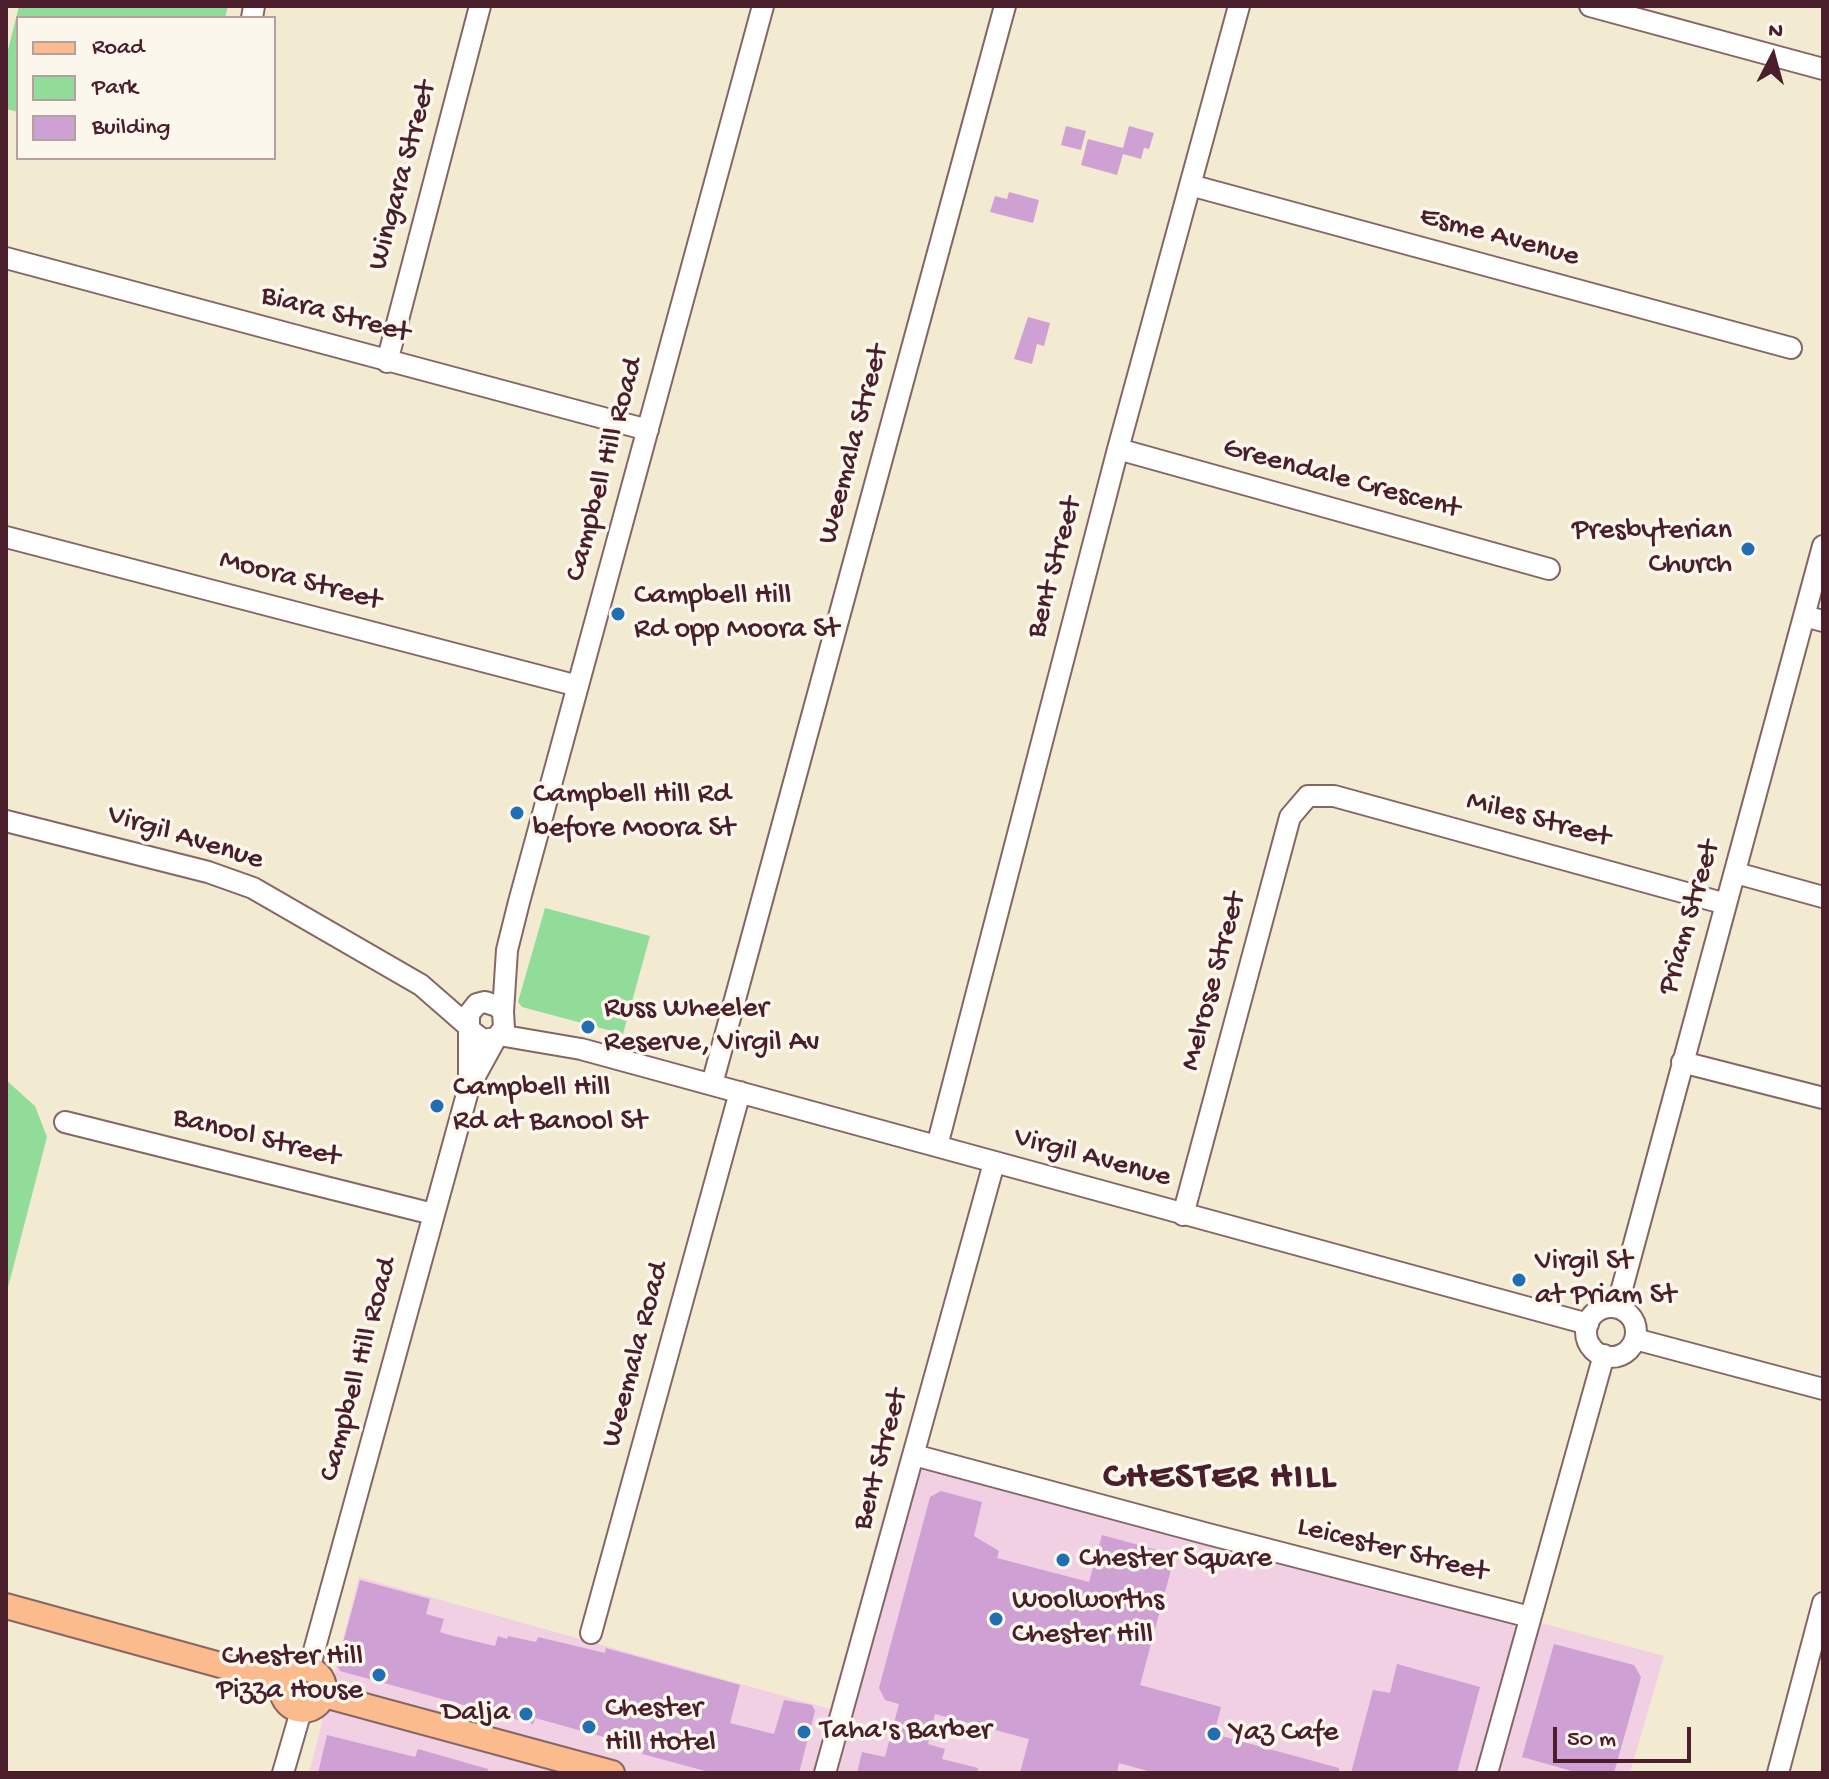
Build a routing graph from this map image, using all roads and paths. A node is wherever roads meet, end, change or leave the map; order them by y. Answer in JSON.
{"nodes":[{"id":1,"x":480,"y":6,"type":"edge"},
{"id":2,"x":763,"y":6,"type":"edge"},
{"id":3,"x":1005,"y":6,"type":"edge"},
{"id":4,"x":1239,"y":6,"type":"edge"},
{"id":5,"x":1590,"y":6,"type":"edge"},
{"id":6,"x":1823,"y":69,"type":"edge"},
{"id":7,"x":1190,"y":185,"type":"junction"},
{"id":8,"x":6,"y":258,"type":"edge"},
{"id":9,"x":1791,"y":348,"type":"dead end"},
{"id":10,"x":387,"y":362,"type":"junction"},
{"id":11,"x":648,"y":430,"type":"junction"},
{"id":12,"x":1118,"y":449,"type":"junction"},
{"id":13,"x":6,"y":537,"type":"edge"},
{"id":14,"x":1823,"y":546,"type":"edge"},
{"id":15,"x":1549,"y":569,"type":"dead end"},
{"id":16,"x":1813,"y":619,"type":"edge"},
{"id":17,"x":578,"y":686,"type":"junction"},
{"id":18,"x":1334,"y":796,"type":"joint"},
{"id":19,"x":6,"y":821,"type":"edge"},
{"id":20,"x":1736,"y":873,"type":"junction"},
{"id":21,"x":1823,"y":897,"type":"edge"},
{"id":22,"x":1726,"y":904,"type":"junction"},
{"id":23,"x":507,"y":950,"type":"junction"},
{"id":24,"x":421,"y":985,"type":"junction"},
{"id":25,"x":479,"y":1004,"type":"junction"},
{"id":26,"x":501,"y":1025,"type":"junction"},
{"id":27,"x":469,"y":1028,"type":"junction"},
{"id":28,"x":1682,"y":1062,"type":"junction"},
{"id":29,"x":712,"y":1084,"type":"junction"},
{"id":30,"x":469,"y":1087,"type":"junction"},
{"id":31,"x":740,"y":1092,"type":"junction"},
{"id":32,"x":1823,"y":1098,"type":"edge"},
{"id":33,"x":65,"y":1122,"type":"dead end"},
{"id":34,"x":937,"y":1146,"type":"junction"},
{"id":35,"x":994,"y":1163,"type":"junction"},
{"id":36,"x":433,"y":1214,"type":"junction"},
{"id":37,"x":1183,"y":1215,"type":"junction"},
{"id":38,"x":1617,"y":1307,"type":"junction"},
{"id":39,"x":1588,"y":1324,"type":"junction"},
{"id":40,"x":1635,"y":1339,"type":"junction"},
{"id":41,"x":1604,"y":1355,"type":"junction"},
{"id":42,"x":1823,"y":1389,"type":"edge"},
{"id":43,"x":914,"y":1455,"type":"junction"},
{"id":44,"x":1823,"y":1603,"type":"edge"},
{"id":45,"x":6,"y":1606,"type":"edge"},
{"id":46,"x":1530,"y":1617,"type":"junction"},
{"id":47,"x":591,"y":1633,"type":"dead end"},
{"id":48,"x":309,"y":1669,"type":"junction"},
{"id":49,"x":282,"y":1682,"type":"junction"},
{"id":50,"x":324,"y":1695,"type":"junction"},
{"id":51,"x":301,"y":1711,"type":"junction"},
{"id":52,"x":283,"y":1773,"type":"edge"},
{"id":53,"x":612,"y":1773,"type":"edge"},
{"id":54,"x":825,"y":1773,"type":"edge"},
{"id":55,"x":1487,"y":1773,"type":"edge"},
{"id":56,"x":1778,"y":1773,"type":"edge"}],
"edges":[{"from":1,"to":10,"type":"street","name":"Wingara Street"},
{"from":2,"to":11,"type":"street","name":"Campbell Hill Road"},
{"from":3,"to":29,"type":"street","name":"Weemala Street"},
{"from":4,"to":7,"type":"street","name":"Bent Street"},
{"from":5,"to":6,"type":"street"},
{"from":7,"to":9,"type":"street","name":"Esme Avenue"},
{"from":7,"to":12,"type":"street","name":"Bent Street"},
{"from":8,"to":10,"type":"street","name":"Biara Street"},
{"from":10,"to":11,"type":"street","name":"Biara Street"},
{"from":11,"to":17,"type":"street","name":"Campbell Hill Road"},
{"from":12,"to":15,"type":"street","name":"Greendale Crescent"},
{"from":12,"to":34,"type":"street","name":"Bent Street"},
{"from":13,"to":17,"type":"street","name":"Moora Street"},
{"from":14,"to":16,"type":"street","name":"Priam Street"},
{"from":16,"to":20,"type":"street","name":"Priam Street"},
{"from":17,"to":23,"type":"street","name":"Campbell Hill Road"},
{"from":18,"to":22,"type":"street","name":"Miles Street"},
{"from":18,"to":37,"type":"street","name":"Melrose Street"},
{"from":19,"to":24,"type":"street","name":"Virgil Avenue"},
{"from":20,"to":21,"type":"street"},
{"from":20,"to":22,"type":"street","name":"Priam Street"},
{"from":22,"to":28,"type":"street","name":"Priam Street"},
{"from":23,"to":25,"type":"street","name":"Campbell Hill Road"},
{"from":23,"to":26,"type":"street","name":"Campbell Hill Road"},
{"from":24,"to":25,"type":"street","name":"Virgil Avenue"},
{"from":24,"to":27,"type":"street","name":"Virgil Avenue"},
{"from":25,"to":26,"type":"street"},
{"from":25,"to":27,"type":"street"},
{"from":26,"to":27,"type":"street"},
{"from":26,"to":29,"type":"street","name":"Virgil Avenue"},
{"from":26,"to":30,"type":"street","name":"Campbell Hill Road"},
{"from":27,"to":30,"type":"street","name":"Campbell Hill Road"},
{"from":28,"to":32,"type":"street"},
{"from":28,"to":38,"type":"street","name":"Priam Street"},
{"from":29,"to":31,"type":"street","name":"Virgil Avenue"},
{"from":30,"to":36,"type":"street","name":"Campbell Hill Road"},
{"from":31,"to":34,"type":"street","name":"Virgil Avenue"},
{"from":31,"to":47,"type":"street","name":"Weemala Road"},
{"from":33,"to":36,"type":"street","name":"Banool Street"},
{"from":34,"to":35,"type":"street","name":"Virgil Avenue"},
{"from":35,"to":37,"type":"street","name":"Virgil Avenue"},
{"from":35,"to":43,"type":"street","name":"Bent Street"},
{"from":36,"to":48,"type":"street","name":"Campbell Hill Road"},
{"from":37,"to":39,"type":"street","name":"Virgil Avenue"},
{"from":38,"to":39,"type":"street"},
{"from":38,"to":40,"type":"street"},
{"from":39,"to":41,"type":"street"},
{"from":40,"to":41,"type":"street"},
{"from":40,"to":42,"type":"street"},
{"from":41,"to":46,"type":"street"},
{"from":43,"to":46,"type":"street","name":"Leicester Street"},
{"from":43,"to":54,"type":"street","name":"Bent Street"},
{"from":44,"to":56,"type":"street"},
{"from":45,"to":49,"type":"main road"},
{"from":46,"to":55,"type":"street"},
{"from":48,"to":49,"type":"main road"},
{"from":48,"to":50,"type":"main road"},
{"from":49,"to":51,"type":"main road"},
{"from":50,"to":51,"type":"main road"},
{"from":50,"to":53,"type":"main road"},
{"from":51,"to":52,"type":"street"}]}
